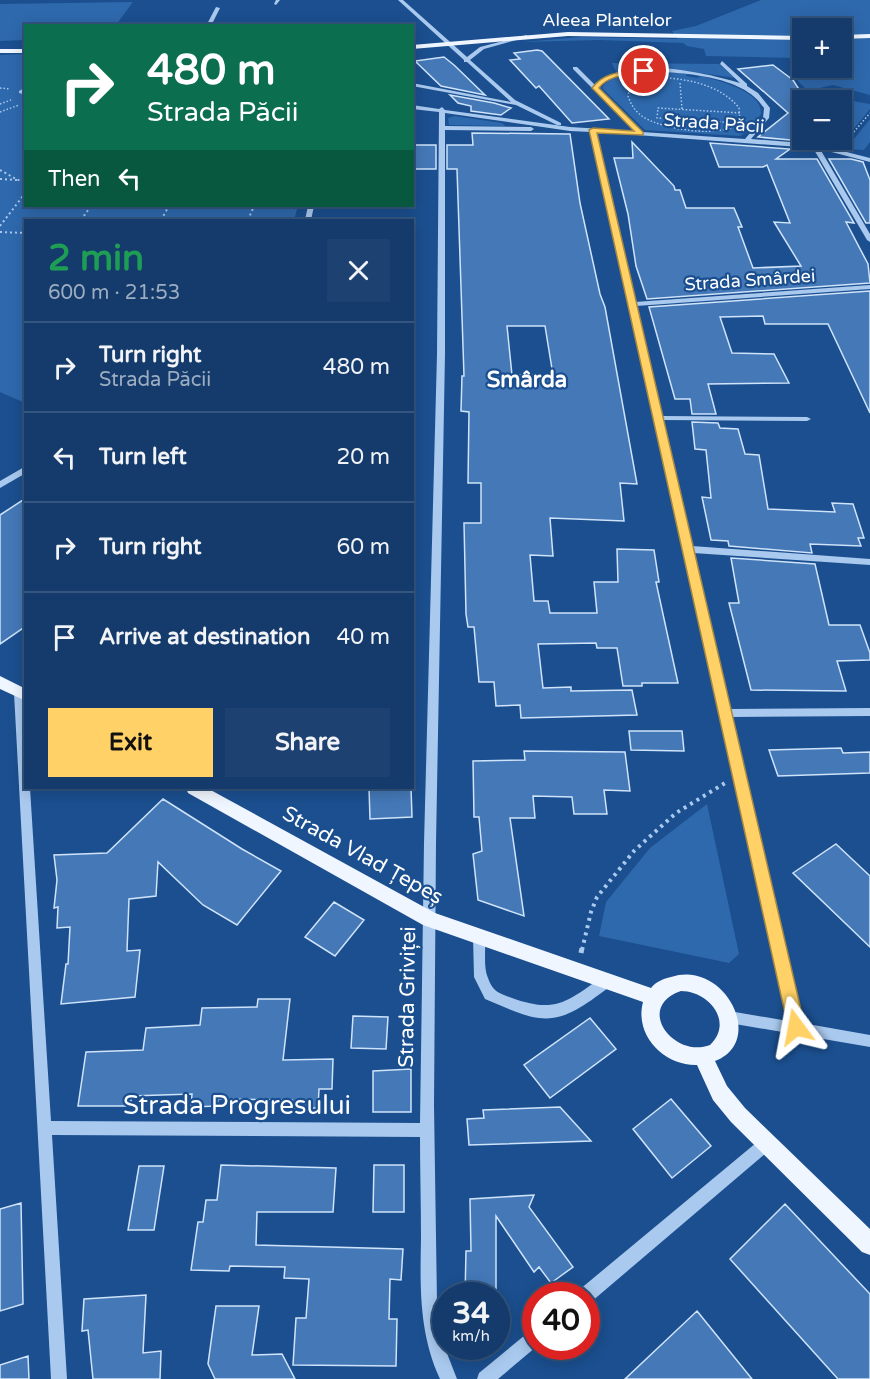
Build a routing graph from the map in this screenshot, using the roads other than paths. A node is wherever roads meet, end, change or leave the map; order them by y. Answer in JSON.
{"nodes":[{"id":1,"x":400,"y":0,"type":"edge"},
{"id":2,"x":218,"y":8,"type":"dead end"},
{"id":3,"x":209,"y":24,"type":"edge"},
{"id":4,"x":525,"y":36,"type":"junction"},
{"id":5,"x":870,"y":36,"type":"edge"},
{"id":6,"x":852,"y":37,"type":"edge"},
{"id":7,"x":792,"y":38,"type":"edge"},
{"id":8,"x":446,"y":43,"type":"junction"},
{"id":9,"x":414,"y":47,"type":"edge"},
{"id":10,"x":0,"y":51,"type":"edge"},
{"id":11,"x":24,"y":51,"type":"edge"},
{"id":12,"x":466,"y":61,"type":"junction"},
{"id":13,"x":722,"y":63,"type":"dead end"},
{"id":14,"x":575,"y":68,"type":"dead end"},
{"id":15,"x":414,"y":84,"type":"edge"},
{"id":16,"x":595,"y":88,"type":"junction"},
{"id":17,"x":752,"y":91,"type":"junction"},
{"id":18,"x":518,"y":104,"type":"junction"},
{"id":19,"x":414,"y":107,"type":"edge"},
{"id":20,"x":442,"y":109,"type":"junction"},
{"id":21,"x":442,"y":128,"type":"junction"},
{"id":22,"x":570,"y":129,"type":"junction"},
{"id":23,"x":593,"y":130,"type":"junction"},
{"id":24,"x":640,"y":133,"type":"junction"},
{"id":25,"x":747,"y":140,"type":"junction"},
{"id":26,"x":792,"y":144,"type":"edge"},
{"id":27,"x":817,"y":150,"type":"edge"},
{"id":28,"x":830,"y":150,"type":"edge"},
{"id":29,"x":870,"y":151,"type":"edge"},
{"id":30,"x":867,"y":159,"type":"edge"},
{"id":31,"x":870,"y":240,"type":"edge"},
{"id":32,"x":870,"y":287,"type":"edge"},
{"id":33,"x":632,"y":304,"type":"junction"},
{"id":34,"x":657,"y":418,"type":"junction"},
{"id":35,"x":807,"y":420,"type":"dead end"},
{"id":36,"x":24,"y":471,"type":"edge"},
{"id":37,"x":0,"y":485,"type":"edge"},
{"id":38,"x":687,"y":549,"type":"junction"},
{"id":39,"x":870,"y":562,"type":"edge"},
{"id":40,"x":0,"y":682,"type":"edge"},
{"id":41,"x":22,"y":695,"type":"edge"},
{"id":42,"x":870,"y":712,"type":"edge"},
{"id":43,"x":726,"y":713,"type":"junction"},
{"id":44,"x":24,"y":731,"type":"edge"},
{"id":45,"x":27,"y":789,"type":"edge"},
{"id":46,"x":196,"y":789,"type":"edge"},
{"id":47,"x":429,"y":919,"type":"junction"},
{"id":48,"x":479,"y":936,"type":"junction"},
{"id":49,"x":607,"y":981,"type":"junction"},
{"id":50,"x":653,"y":997,"type":"junction"},
{"id":51,"x":729,"y":1017,"type":"junction"},
{"id":52,"x":796,"y":1027,"type":"junction"},
{"id":53,"x":870,"y":1041,"type":"edge"},
{"id":54,"x":702,"y":1056,"type":"junction"},
{"id":55,"x":46,"y":1128,"type":"junction"},
{"id":56,"x":427,"y":1130,"type":"junction"},
{"id":57,"x":767,"y":1143,"type":"junction"},
{"id":58,"x":870,"y":1244,"type":"edge"},
{"id":59,"x":600,"y":1283,"type":"edge"},
{"id":60,"x":522,"y":1349,"type":"edge"},
{"id":61,"x":59,"y":1379,"type":"edge"},
{"id":62,"x":449,"y":1379,"type":"edge"},
{"id":63,"x":485,"y":1379,"type":"edge"}],
"edges":[{"from":1,"to":8,"type":"street"},
{"from":2,"to":3,"type":"street"},
{"from":4,"to":7,"type":"main road","name":"Aleea Plantelor"},
{"from":4,"to":8,"type":"main road","name":"Aleea Plantelor"},
{"from":4,"to":12,"type":"street"},
{"from":5,"to":6,"type":"main road"},
{"from":8,"to":9,"type":"main road","name":"Aleea Plantelor"},
{"from":8,"to":12,"type":"street"},
{"from":10,"to":11,"type":"main road"},
{"from":12,"to":18,"type":"street"},
{"from":13,"to":17,"type":"street"},
{"from":14,"to":16,"type":"street"},
{"from":15,"to":18,"type":"street"},
{"from":16,"to":17,"type":"street"},
{"from":16,"to":24,"type":"street"},
{"from":17,"to":25,"type":"street"},
{"from":18,"to":22,"type":"street"},
{"from":19,"to":20,"type":"street","name":"Strada Păcii"},
{"from":20,"to":21,"type":"street","name":"Strada Griviței"},
{"from":20,"to":22,"type":"street","name":"Strada Păcii"},
{"from":21,"to":22,"type":"street"},
{"from":21,"to":47,"type":"street","name":"Strada Griviței"},
{"from":22,"to":23,"type":"street","name":"Strada Păcii"},
{"from":23,"to":24,"type":"street","name":"Strada Păcii"},
{"from":23,"to":33,"type":"street"},
{"from":24,"to":25,"type":"street","name":"Strada Păcii"},
{"from":25,"to":26,"type":"street","name":"Strada Păcii"},
{"from":27,"to":31,"type":"street"},
{"from":28,"to":30,"type":"street","name":"Strada Păcii"},
{"from":29,"to":30,"type":"street"},
{"from":32,"to":33,"type":"street","name":"Strada Smârdei"},
{"from":33,"to":34,"type":"street"},
{"from":34,"to":35,"type":"street"},
{"from":34,"to":38,"type":"street"},
{"from":36,"to":37,"type":"street"},
{"from":38,"to":39,"type":"street"},
{"from":38,"to":43,"type":"street"},
{"from":40,"to":41,"type":"main road"},
{"from":41,"to":44,"type":"street"},
{"from":42,"to":43,"type":"street"},
{"from":43,"to":52,"type":"street"},
{"from":45,"to":55,"type":"street"},
{"from":46,"to":47,"type":"main road","name":"Strada Vlad Țepeș"},
{"from":47,"to":48,"type":"main road","name":"Strada Vlad Țepeș"},
{"from":47,"to":56,"type":"street","name":"Strada Griviței"},
{"from":48,"to":49,"type":"main road","name":"Strada Vlad Țepeș"},
{"from":48,"to":49,"type":"street"},
{"from":49,"to":50,"type":"main road","name":"Strada Vlad Țepeș"},
{"from":50,"to":51,"type":"main road"},
{"from":50,"to":54,"type":"main road"},
{"from":51,"to":52,"type":"street"},
{"from":51,"to":54,"type":"main road"},
{"from":52,"to":53,"type":"street"},
{"from":54,"to":57,"type":"main road"},
{"from":55,"to":56,"type":"street","name":"Strada Progresului"},
{"from":55,"to":61,"type":"street"},
{"from":56,"to":62,"type":"street","name":"Strada Griviței"},
{"from":57,"to":58,"type":"main road"},
{"from":57,"to":59,"type":"street"},
{"from":60,"to":63,"type":"street"}]}
